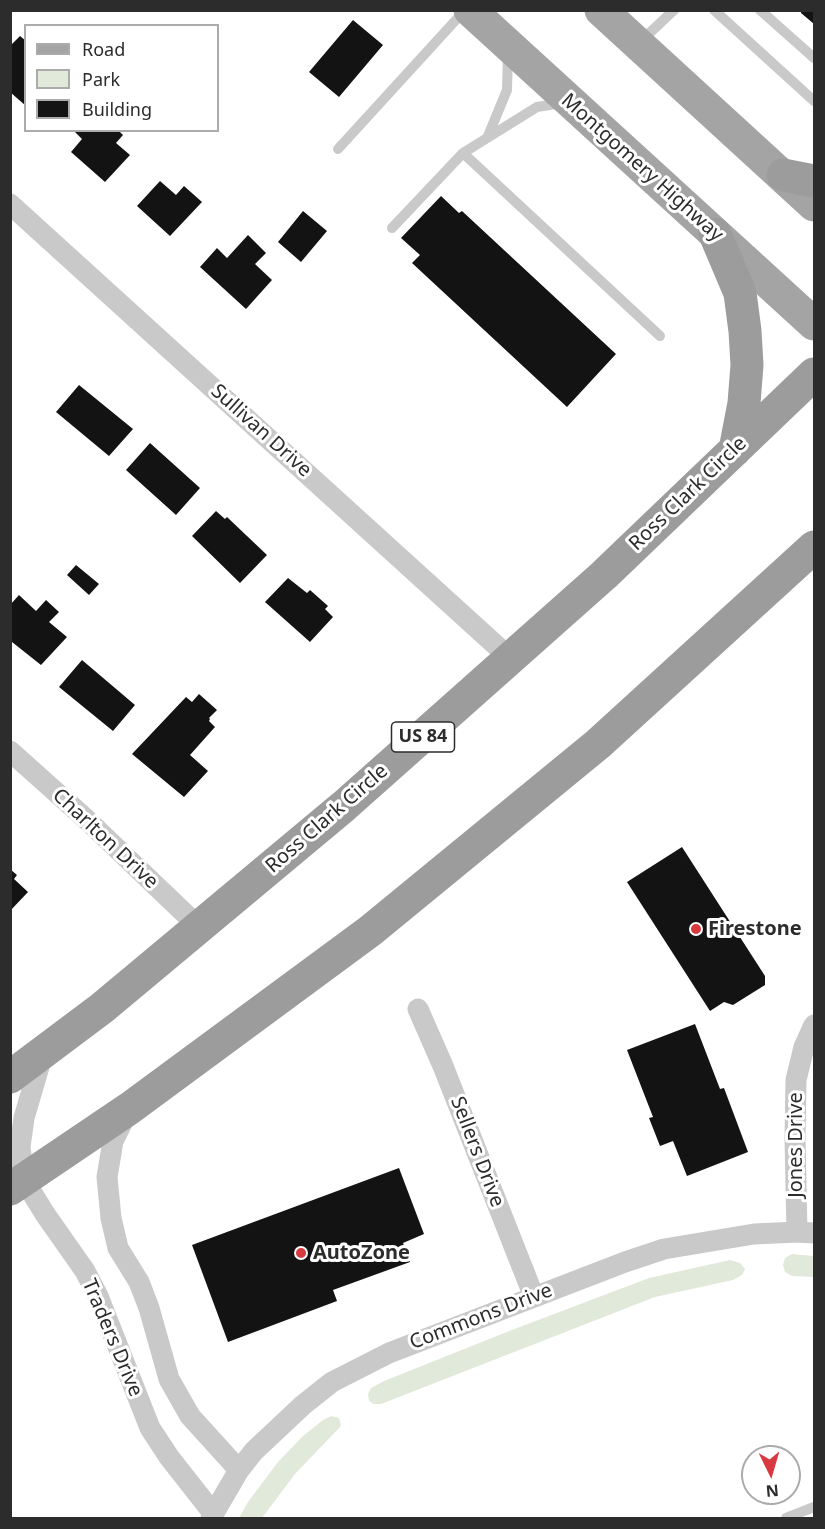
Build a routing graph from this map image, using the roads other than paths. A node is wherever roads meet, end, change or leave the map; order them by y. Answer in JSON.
{"nodes":[{"id":1,"x":465,"y":10,"type":"edge"},
{"id":2,"x":470,"y":10,"type":"edge"},
{"id":3,"x":601,"y":10,"type":"edge"},
{"id":4,"x":674,"y":10,"type":"edge"},
{"id":5,"x":714,"y":10,"type":"edge"},
{"id":6,"x":760,"y":10,"type":"edge"},
{"id":7,"x":638,"y":44,"type":"junction"},
{"id":8,"x":508,"y":46,"type":"junction"},
{"id":9,"x":814,"y":58,"type":"edge"},
{"id":10,"x":814,"y":101,"type":"edge"},
{"id":11,"x":570,"y":102,"type":"junction"},
{"id":12,"x":488,"y":136,"type":"junction"},
{"id":13,"x":338,"y":149,"type":"dead end"},
{"id":14,"x":464,"y":153,"type":"junction"},
{"id":15,"x":783,"y":175,"type":"junction"},
{"id":16,"x":814,"y":181,"type":"edge"},
{"id":17,"x":10,"y":204,"type":"edge"},
{"id":18,"x":814,"y":205,"type":"edge"},
{"id":19,"x":392,"y":228,"type":"dead end"},
{"id":20,"x":715,"y":234,"type":"junction"},
{"id":21,"x":814,"y":324,"type":"edge"},
{"id":22,"x":660,"y":336,"type":"dead end"},
{"id":23,"x":814,"y":374,"type":"edge"},
{"id":24,"x":735,"y":450,"type":"junction"},
{"id":25,"x":814,"y":547,"type":"edge"},
{"id":26,"x":511,"y":659,"type":"junction"},
{"id":27,"x":10,"y":751,"type":"edge"},
{"id":28,"x":200,"y":927,"type":"junction"},
{"id":29,"x":418,"y":1009,"type":"dead end"},
{"id":30,"x":814,"y":1025,"type":"edge"},
{"id":31,"x":43,"y":1053,"type":"junction"},
{"id":32,"x":10,"y":1077,"type":"edge"},
{"id":33,"x":130,"y":1108,"type":"junction"},
{"id":34,"x":17,"y":1185,"type":"edge"},
{"id":35,"x":806,"y":1232,"type":"edge"},
{"id":36,"x":534,"y":1297,"type":"junction"},
{"id":37,"x":239,"y":1470,"type":"junction"},
{"id":38,"x":814,"y":1507,"type":"edge"},
{"id":39,"x":212,"y":1516,"type":"edge"},
{"id":40,"x":786,"y":1518,"type":"edge"}],
"edges":[{"from":1,"to":13,"type":"lane"},
{"from":2,"to":8,"type":"main road","name":"Montgomery Highway"},
{"from":3,"to":7,"type":"main road"},
{"from":4,"to":7,"type":"lane"},
{"from":5,"to":10,"type":"lane"},
{"from":6,"to":9,"type":"lane"},
{"from":7,"to":15,"type":"main road"},
{"from":8,"to":11,"type":"main road","name":"Montgomery Highway"},
{"from":8,"to":12,"type":"lane"},
{"from":11,"to":12,"type":"lane"},
{"from":11,"to":20,"type":"main road","name":"Montgomery Highway"},
{"from":12,"to":14,"type":"lane"},
{"from":14,"to":19,"type":"lane"},
{"from":14,"to":22,"type":"lane"},
{"from":15,"to":16,"type":"highway"},
{"from":15,"to":18,"type":"main road"},
{"from":17,"to":26,"type":"street","name":"Sullivan Drive"},
{"from":20,"to":21,"type":"main road","name":"Montgomery Highway"},
{"from":20,"to":24,"type":"highway"},
{"from":23,"to":24,"type":"highway","name":"Ross Clark Circle","number":"US 84"},
{"from":24,"to":26,"type":"highway","name":"Ross Clark Circle","number":"US 84"},
{"from":25,"to":33,"type":"highway"},
{"from":26,"to":28,"type":"highway","name":"Ross Clark Circle","number":"US 84"},
{"from":27,"to":28,"type":"street","name":"Charlton Drive"},
{"from":28,"to":31,"type":"highway","name":"Ross Clark Circle","number":"US 84"},
{"from":29,"to":36,"type":"street","name":"Sellers Drive"},
{"from":30,"to":35,"type":"street","name":"Jones Drive"},
{"from":31,"to":32,"type":"highway","name":"Ross Clark Circle","number":"US 84"},
{"from":31,"to":34,"type":"street","name":"Traders Drive"},
{"from":33,"to":34,"type":"highway"},
{"from":33,"to":37,"type":"street","name":"Traders Drive"},
{"from":34,"to":39,"type":"street","name":"Traders Drive"},
{"from":35,"to":36,"type":"street","name":"Commons Drive"},
{"from":36,"to":37,"type":"street","name":"Commons Drive"},
{"from":37,"to":39,"type":"street","name":"Commons Drive"},
{"from":38,"to":40,"type":"lane"}]}
